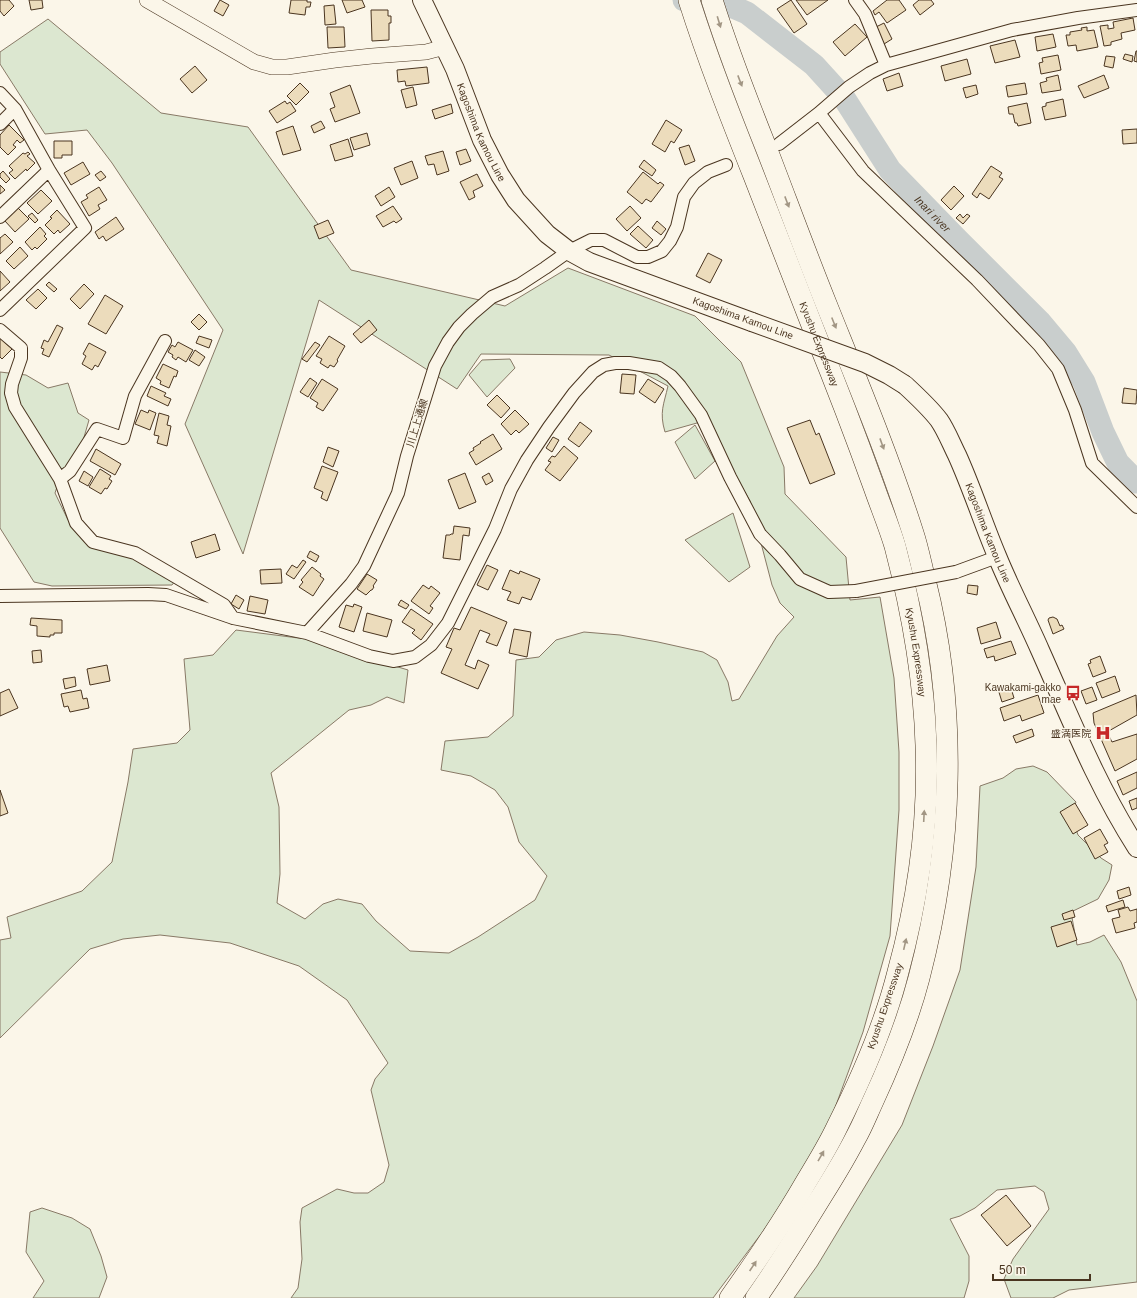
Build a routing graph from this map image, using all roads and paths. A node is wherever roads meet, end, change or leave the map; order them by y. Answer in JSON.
{"nodes":[{"id":1,"x":147,"y":0,"type":"edge"},
{"id":2,"x":422,"y":0,"type":"edge"},
{"id":3,"x":689,"y":0,"type":"edge"},
{"id":4,"x":712,"y":0,"type":"edge"},
{"id":5,"x":855,"y":0,"type":"edge"},
{"id":6,"x":1137,"y":10,"type":"edge"},
{"id":7,"x":445,"y":47,"type":"junction"},
{"id":8,"x":886,"y":65,"type":"junction"},
{"id":9,"x":0,"y":93,"type":"edge"},
{"id":10,"x":15,"y":109,"type":"junction"},
{"id":11,"x":819,"y":113,"type":"junction"},
{"id":12,"x":0,"y":124,"type":"edge"},
{"id":13,"x":779,"y":144,"type":"dead end"},
{"id":14,"x":726,"y":165,"type":"dead end"},
{"id":15,"x":49,"y":170,"type":"junction"},
{"id":16,"x":0,"y":217,"type":"edge"},
{"id":17,"x":569,"y":251,"type":"junction"},
{"id":18,"x":0,"y":310,"type":"edge"},
{"id":19,"x":0,"y":330,"type":"edge"},
{"id":20,"x":165,"y":341,"type":"dead end"},
{"id":21,"x":60,"y":479,"type":"junction"},
{"id":22,"x":1137,"y":507,"type":"edge"},
{"id":23,"x":997,"y":557,"type":"junction"},
{"id":24,"x":0,"y":596,"type":"edge"},
{"id":25,"x":233,"y":618,"type":"junction"},
{"id":26,"x":307,"y":633,"type":"junction"},
{"id":27,"x":1137,"y":848,"type":"edge"},
{"id":28,"x":730,"y":1298,"type":"edge"},
{"id":29,"x":756,"y":1298,"type":"edge"}],
"edges":[{"from":1,"to":7,"type":"street"},
{"from":2,"to":7,"type":"main road","name":"Kagoshima Kamou Line"},
{"from":28,"to":3,"type":"highway","name":"Kyushu Expressway","one_way":true},
{"from":4,"to":29,"type":"highway","name":"Kyushu Expressway","one_way":true},
{"from":5,"to":8,"type":"street"},
{"from":6,"to":8,"type":"street"},
{"from":7,"to":17,"type":"main road","name":"Kagoshima Kamou Line"},
{"from":8,"to":11,"type":"street"},
{"from":9,"to":10,"type":"street"},
{"from":10,"to":12,"type":"street"},
{"from":10,"to":15,"type":"street"},
{"from":11,"to":13,"type":"street"},
{"from":11,"to":22,"type":"street"},
{"from":14,"to":17,"type":"street","name":"川上上通線"},
{"from":15,"to":16,"type":"street"},
{"from":15,"to":18,"type":"street"},
{"from":17,"to":23,"type":"main road","name":"Kagoshima Kamou Line","bridge":true},
{"from":17,"to":26,"type":"street","name":"川上上通線"},
{"from":19,"to":21,"type":"street"},
{"from":20,"to":21,"type":"street"},
{"from":21,"to":25,"type":"street"},
{"from":23,"to":26,"type":"street","bridge":true},
{"from":23,"to":27,"type":"main road","name":"Kagoshima Kamou Line"},
{"from":24,"to":25,"type":"street"},
{"from":25,"to":26,"type":"street"}]}
